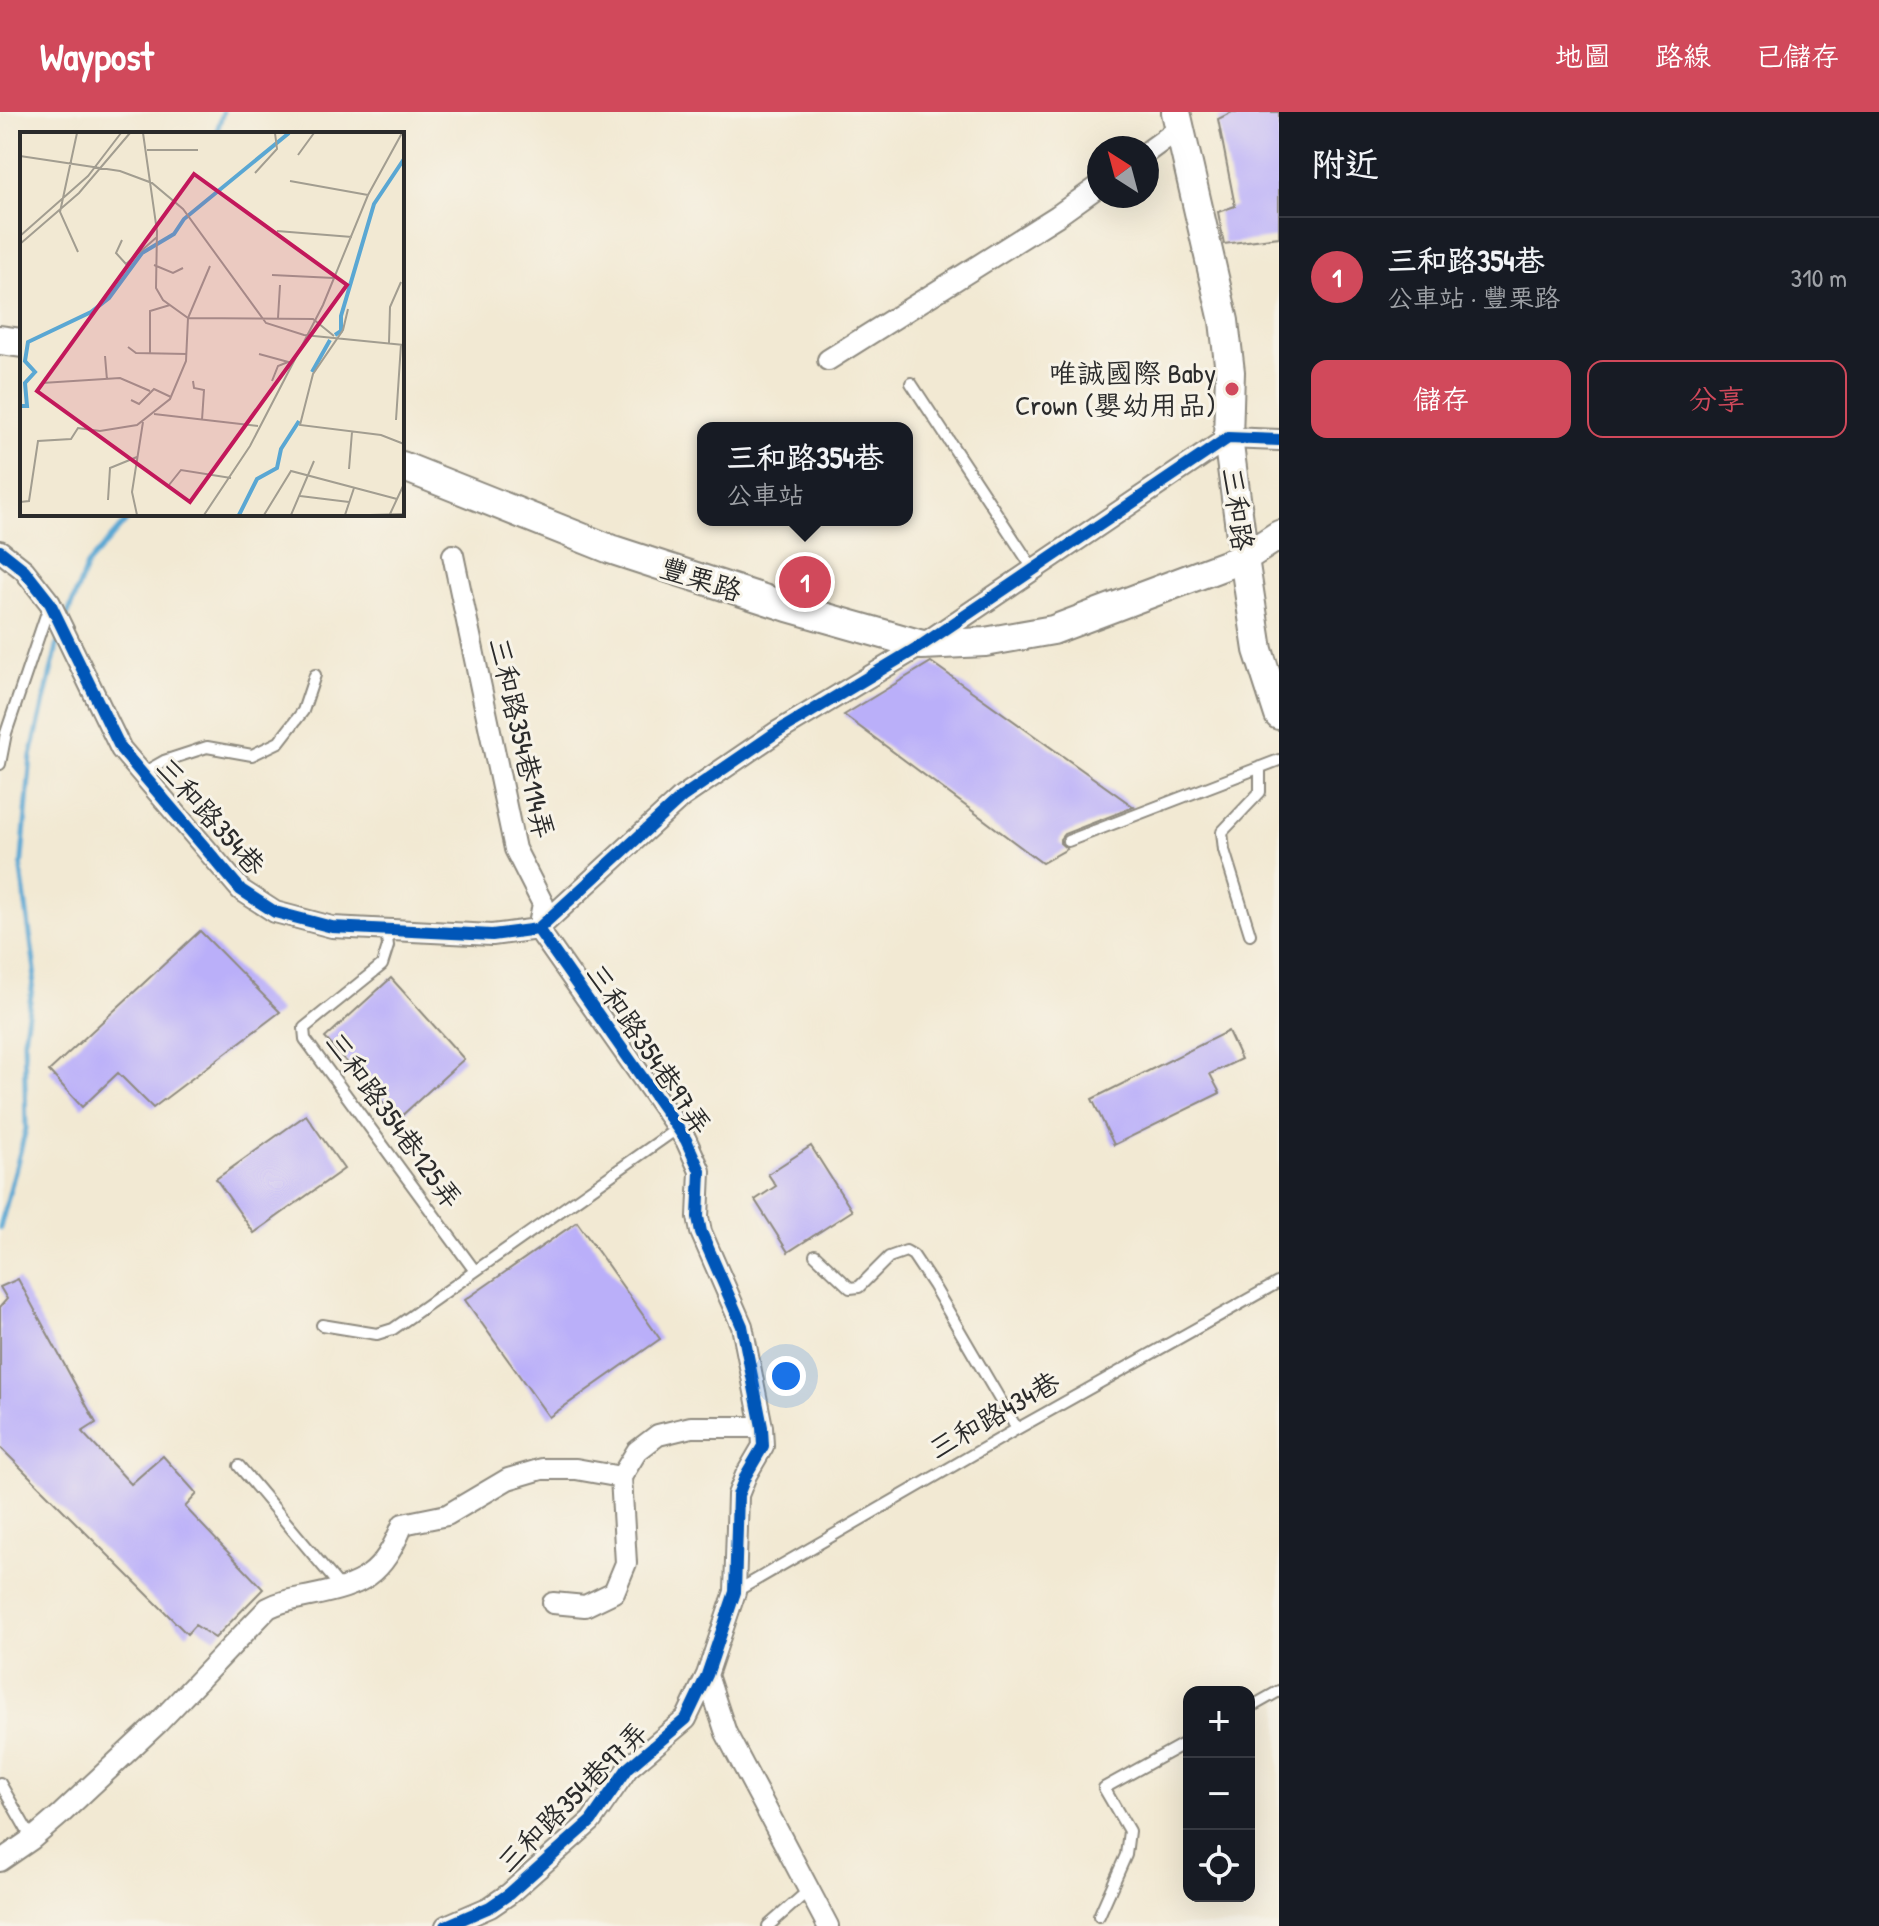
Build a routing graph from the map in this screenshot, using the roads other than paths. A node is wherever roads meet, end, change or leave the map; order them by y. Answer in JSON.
{"nodes":[{"id":1,"x":1178,"y":120,"type":"edge"},
{"id":2,"x":1159,"y":140,"type":"edge"},
{"id":3,"x":1087,"y":195,"type":"edge"},
{"id":4,"x":0,"y":340,"type":"edge"},
{"id":5,"x":20,"y":343,"type":"edge"},
{"id":6,"x":828,"y":360,"type":"dead end"},
{"id":7,"x":911,"y":383,"type":"dead end"},
{"id":8,"x":1228,"y":438,"type":"junction"},
{"id":9,"x":1279,"y":440,"type":"edge"},
{"id":10,"x":404,"y":467,"type":"edge"},
{"id":11,"x":1279,"y":535,"type":"edge"},
{"id":12,"x":0,"y":551,"type":"edge"},
{"id":13,"x":453,"y":555,"type":"dead end"},
{"id":14,"x":1244,"y":558,"type":"junction"},
{"id":15,"x":1034,"y":570,"type":"junction"},
{"id":16,"x":50,"y":603,"type":"junction"},
{"id":17,"x":922,"y":645,"type":"junction"},
{"id":18,"x":315,"y":675,"type":"dead end"},
{"id":19,"x":1279,"y":715,"type":"edge"},
{"id":20,"x":1279,"y":760,"type":"edge"},
{"id":21,"x":0,"y":764,"type":"edge"},
{"id":22,"x":1260,"y":767,"type":"junction"},
{"id":23,"x":141,"y":774,"type":"junction"},
{"id":24,"x":1068,"y":841,"type":"dead end"},
{"id":25,"x":538,"y":929,"type":"junction"},
{"id":26,"x":386,"y":930,"type":"junction"},
{"id":27,"x":1250,"y":934,"type":"dead end"},
{"id":28,"x":678,"y":1128,"type":"junction"},
{"id":29,"x":815,"y":1255,"type":"dead end"},
{"id":30,"x":475,"y":1271,"type":"junction"},
{"id":31,"x":1279,"y":1282,"type":"edge"},
{"id":32,"x":322,"y":1325,"type":"dead end"},
{"id":33,"x":762,"y":1427,"type":"junction"},
{"id":34,"x":1017,"y":1429,"type":"junction"},
{"id":35,"x":239,"y":1466,"type":"dead end"},
{"id":36,"x":621,"y":1477,"type":"junction"},
{"id":37,"x":342,"y":1589,"type":"junction"},
{"id":38,"x":735,"y":1592,"type":"junction"},
{"id":39,"x":553,"y":1603,"type":"dead end"},
{"id":40,"x":707,"y":1675,"type":"junction"},
{"id":41,"x":1279,"y":1691,"type":"edge"},
{"id":42,"x":1255,"y":1705,"type":"edge"},
{"id":43,"x":1183,"y":1744,"type":"edge"},
{"id":44,"x":0,"y":1783,"type":"edge"},
{"id":45,"x":32,"y":1839,"type":"junction"},
{"id":46,"x":0,"y":1861,"type":"edge"},
{"id":47,"x":809,"y":1890,"type":"junction"},
{"id":48,"x":1099,"y":1916,"type":"dead end"},
{"id":49,"x":446,"y":1926,"type":"edge"},
{"id":50,"x":768,"y":1926,"type":"edge"},
{"id":51,"x":828,"y":1926,"type":"edge"}],
"edges":[{"from":1,"to":2,"type":"street"},
{"from":1,"to":8,"type":"street","name":"三和路"},
{"from":3,"to":6,"type":"street"},
{"from":4,"to":5,"type":"street"},
{"from":7,"to":15,"type":"lane"},
{"from":8,"to":9,"type":"street"},
{"from":8,"to":14,"type":"street","name":"三和路"},
{"from":8,"to":15,"type":"street"},
{"from":10,"to":17,"type":"street","name":"豐栗路"},
{"from":11,"to":14,"type":"street","name":"豐栗路"},
{"from":12,"to":16,"type":"street","name":"三和路354巷"},
{"from":13,"to":25,"type":"street","name":"三和路354巷114弄"},
{"from":14,"to":17,"type":"street","name":"豐栗路"},
{"from":14,"to":19,"type":"street","name":"三和路"},
{"from":15,"to":17,"type":"street"},
{"from":16,"to":21,"type":"lane"},
{"from":16,"to":23,"type":"street","name":"三和路354巷"},
{"from":17,"to":25,"type":"street"},
{"from":18,"to":23,"type":"lane"},
{"from":20,"to":22,"type":"lane"},
{"from":22,"to":24,"type":"lane"},
{"from":22,"to":27,"type":"lane"},
{"from":23,"to":26,"type":"street","name":"三和路354巷"},
{"from":25,"to":26,"type":"street","name":"三和路354巷"},
{"from":25,"to":28,"type":"street","name":"三和路354巷97弄"},
{"from":26,"to":30,"type":"lane","name":"三和路354巷125弄"},
{"from":28,"to":30,"type":"lane"},
{"from":28,"to":33,"type":"street","name":"三和路354巷97弄"},
{"from":29,"to":34,"type":"lane"},
{"from":30,"to":32,"type":"lane"},
{"from":31,"to":34,"type":"lane","name":"三和路434巷"},
{"from":33,"to":36,"type":"street"},
{"from":33,"to":38,"type":"street","name":"三和路354巷97弄"},
{"from":34,"to":38,"type":"lane","name":"三和路434巷"},
{"from":35,"to":37,"type":"lane"},
{"from":36,"to":37,"type":"street"},
{"from":36,"to":39,"type":"street"},
{"from":37,"to":45,"type":"street"},
{"from":38,"to":40,"type":"street","name":"三和路354巷97弄"},
{"from":40,"to":47,"type":"street"},
{"from":40,"to":49,"type":"street","name":"三和路354巷97弄"},
{"from":41,"to":42,"type":"lane"},
{"from":43,"to":48,"type":"lane"},
{"from":44,"to":45,"type":"lane"},
{"from":45,"to":46,"type":"street"},
{"from":47,"to":50,"type":"lane"},
{"from":47,"to":51,"type":"street"}]}
